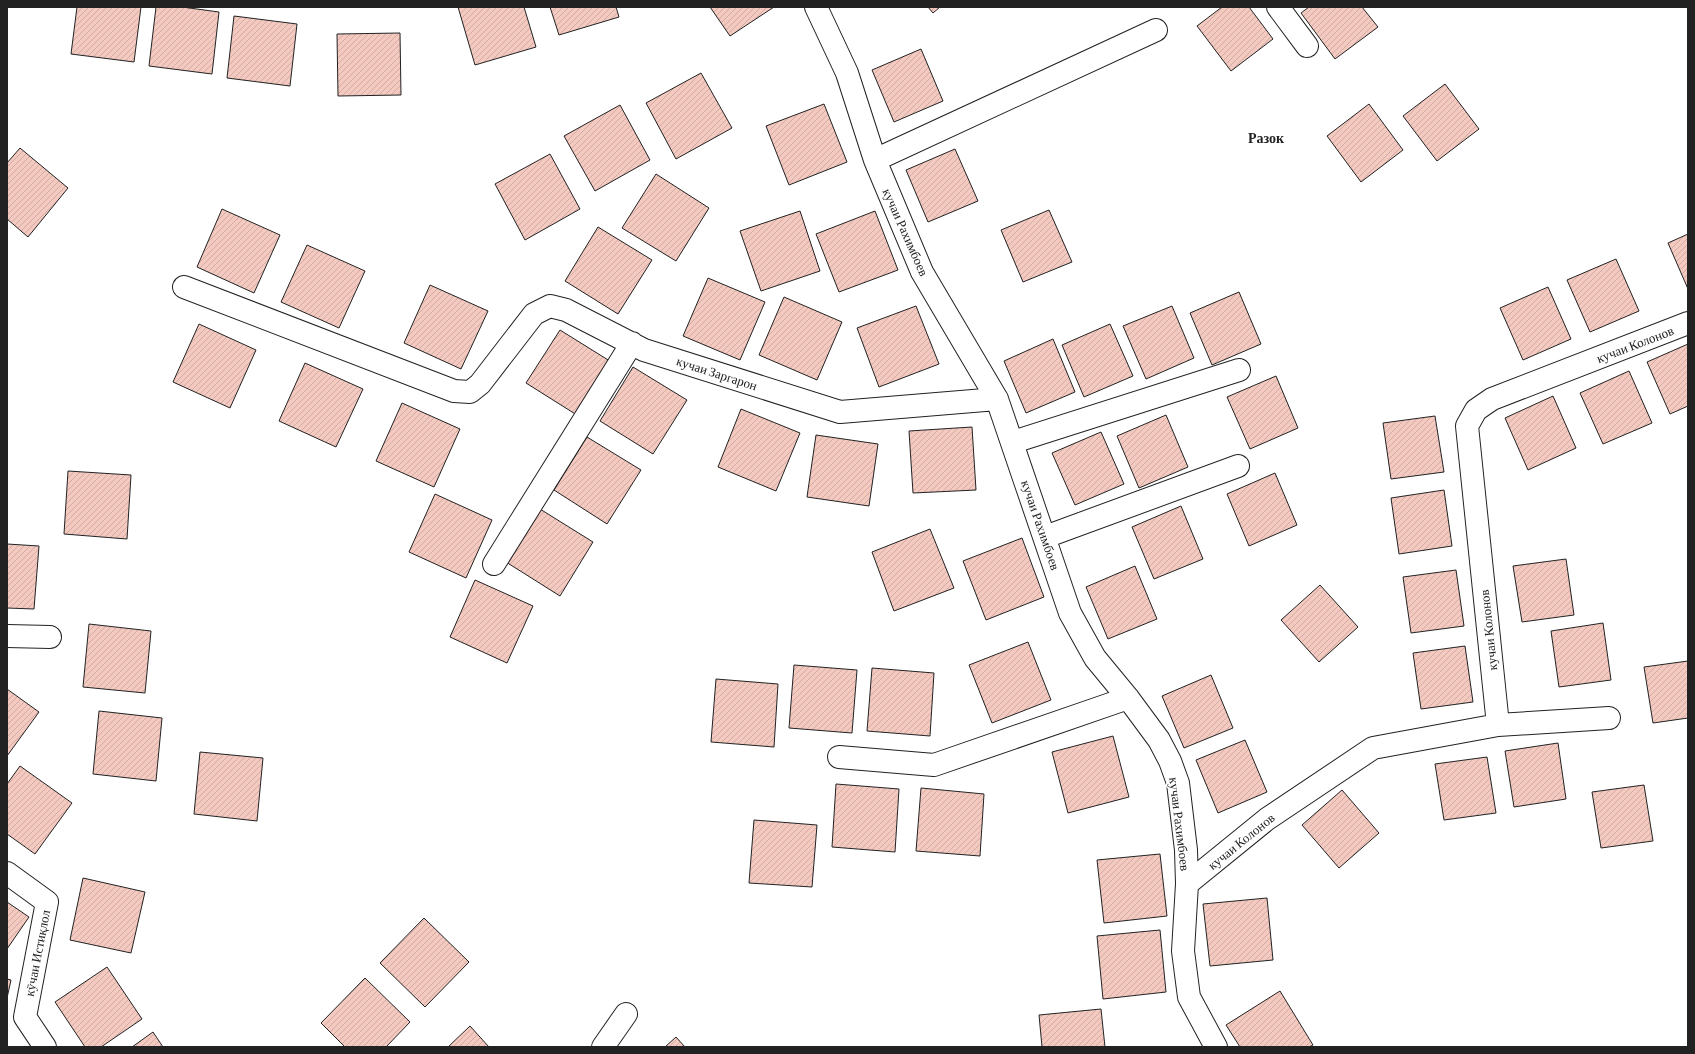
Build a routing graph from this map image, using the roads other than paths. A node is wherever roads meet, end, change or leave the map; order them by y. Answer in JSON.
{"nodes":[{"id":1,"x":816,"y":7,"type":"edge"},
{"id":2,"x":1278,"y":7,"type":"edge"},
{"id":3,"x":1156,"y":30,"type":"dead end"},
{"id":4,"x":1307,"y":46,"type":"dead end"},
{"id":5,"x":875,"y":160,"type":"junction"},
{"id":6,"x":184,"y":287,"type":"dead end"},
{"id":7,"x":1688,"y":324,"type":"edge"},
{"id":8,"x":632,"y":343,"type":"junction"},
{"id":9,"x":1239,"y":370,"type":"dead end"},
{"id":10,"x":997,"y":399,"type":"junction"},
{"id":11,"x":1013,"y":442,"type":"junction"},
{"id":12,"x":1238,"y":466,"type":"dead end"},
{"id":13,"x":1045,"y":537,"type":"junction"},
{"id":14,"x":494,"y":564,"type":"dead end"},
{"id":15,"x":7,"y":636,"type":"edge"},
{"id":16,"x":50,"y":637,"type":"dead end"},
{"id":17,"x":1128,"y":698,"type":"junction"},
{"id":18,"x":1608,"y":718,"type":"dead end"},
{"id":19,"x":1498,"y":725,"type":"junction"},
{"id":20,"x":840,"y":757,"type":"dead end"},
{"id":21,"x":7,"y":873,"type":"edge"},
{"id":22,"x":1187,"y":884,"type":"junction"},
{"id":23,"x":626,"y":1014,"type":"dead end"},
{"id":24,"x":45,"y":1047,"type":"edge"},
{"id":25,"x":603,"y":1047,"type":"edge"},
{"id":26,"x":1216,"y":1047,"type":"edge"}],
"edges":[{"from":1,"to":5,"type":"street","name":"кучаи Рахимбоев"},
{"from":2,"to":4,"type":"street"},
{"from":3,"to":5,"type":"street"},
{"from":5,"to":10,"type":"street","name":"кучаи Рахимбоев"},
{"from":6,"to":8,"type":"street","name":"кучаи Заргарон"},
{"from":7,"to":19,"type":"street","name":"кучаи Колонов"},
{"from":8,"to":10,"type":"street","name":"кучаи Заргарон"},
{"from":8,"to":14,"type":"street"},
{"from":9,"to":11,"type":"street"},
{"from":10,"to":11,"type":"street","name":"кучаи Рахимбоев"},
{"from":11,"to":13,"type":"street","name":"кучаи Рахимбоев"},
{"from":12,"to":13,"type":"street"},
{"from":13,"to":17,"type":"street","name":"кучаи Рахимбоев"},
{"from":15,"to":16,"type":"street"},
{"from":17,"to":20,"type":"street"},
{"from":17,"to":22,"type":"street","name":"кучаи Рахимбоев"},
{"from":18,"to":19,"type":"street"},
{"from":19,"to":22,"type":"street","name":"кучаи Колонов"},
{"from":21,"to":24,"type":"street","name":"кӯчаи Истиқлол"},
{"from":22,"to":26,"type":"street","name":"кучаи Рахимбоев"},
{"from":23,"to":25,"type":"street"}]}
